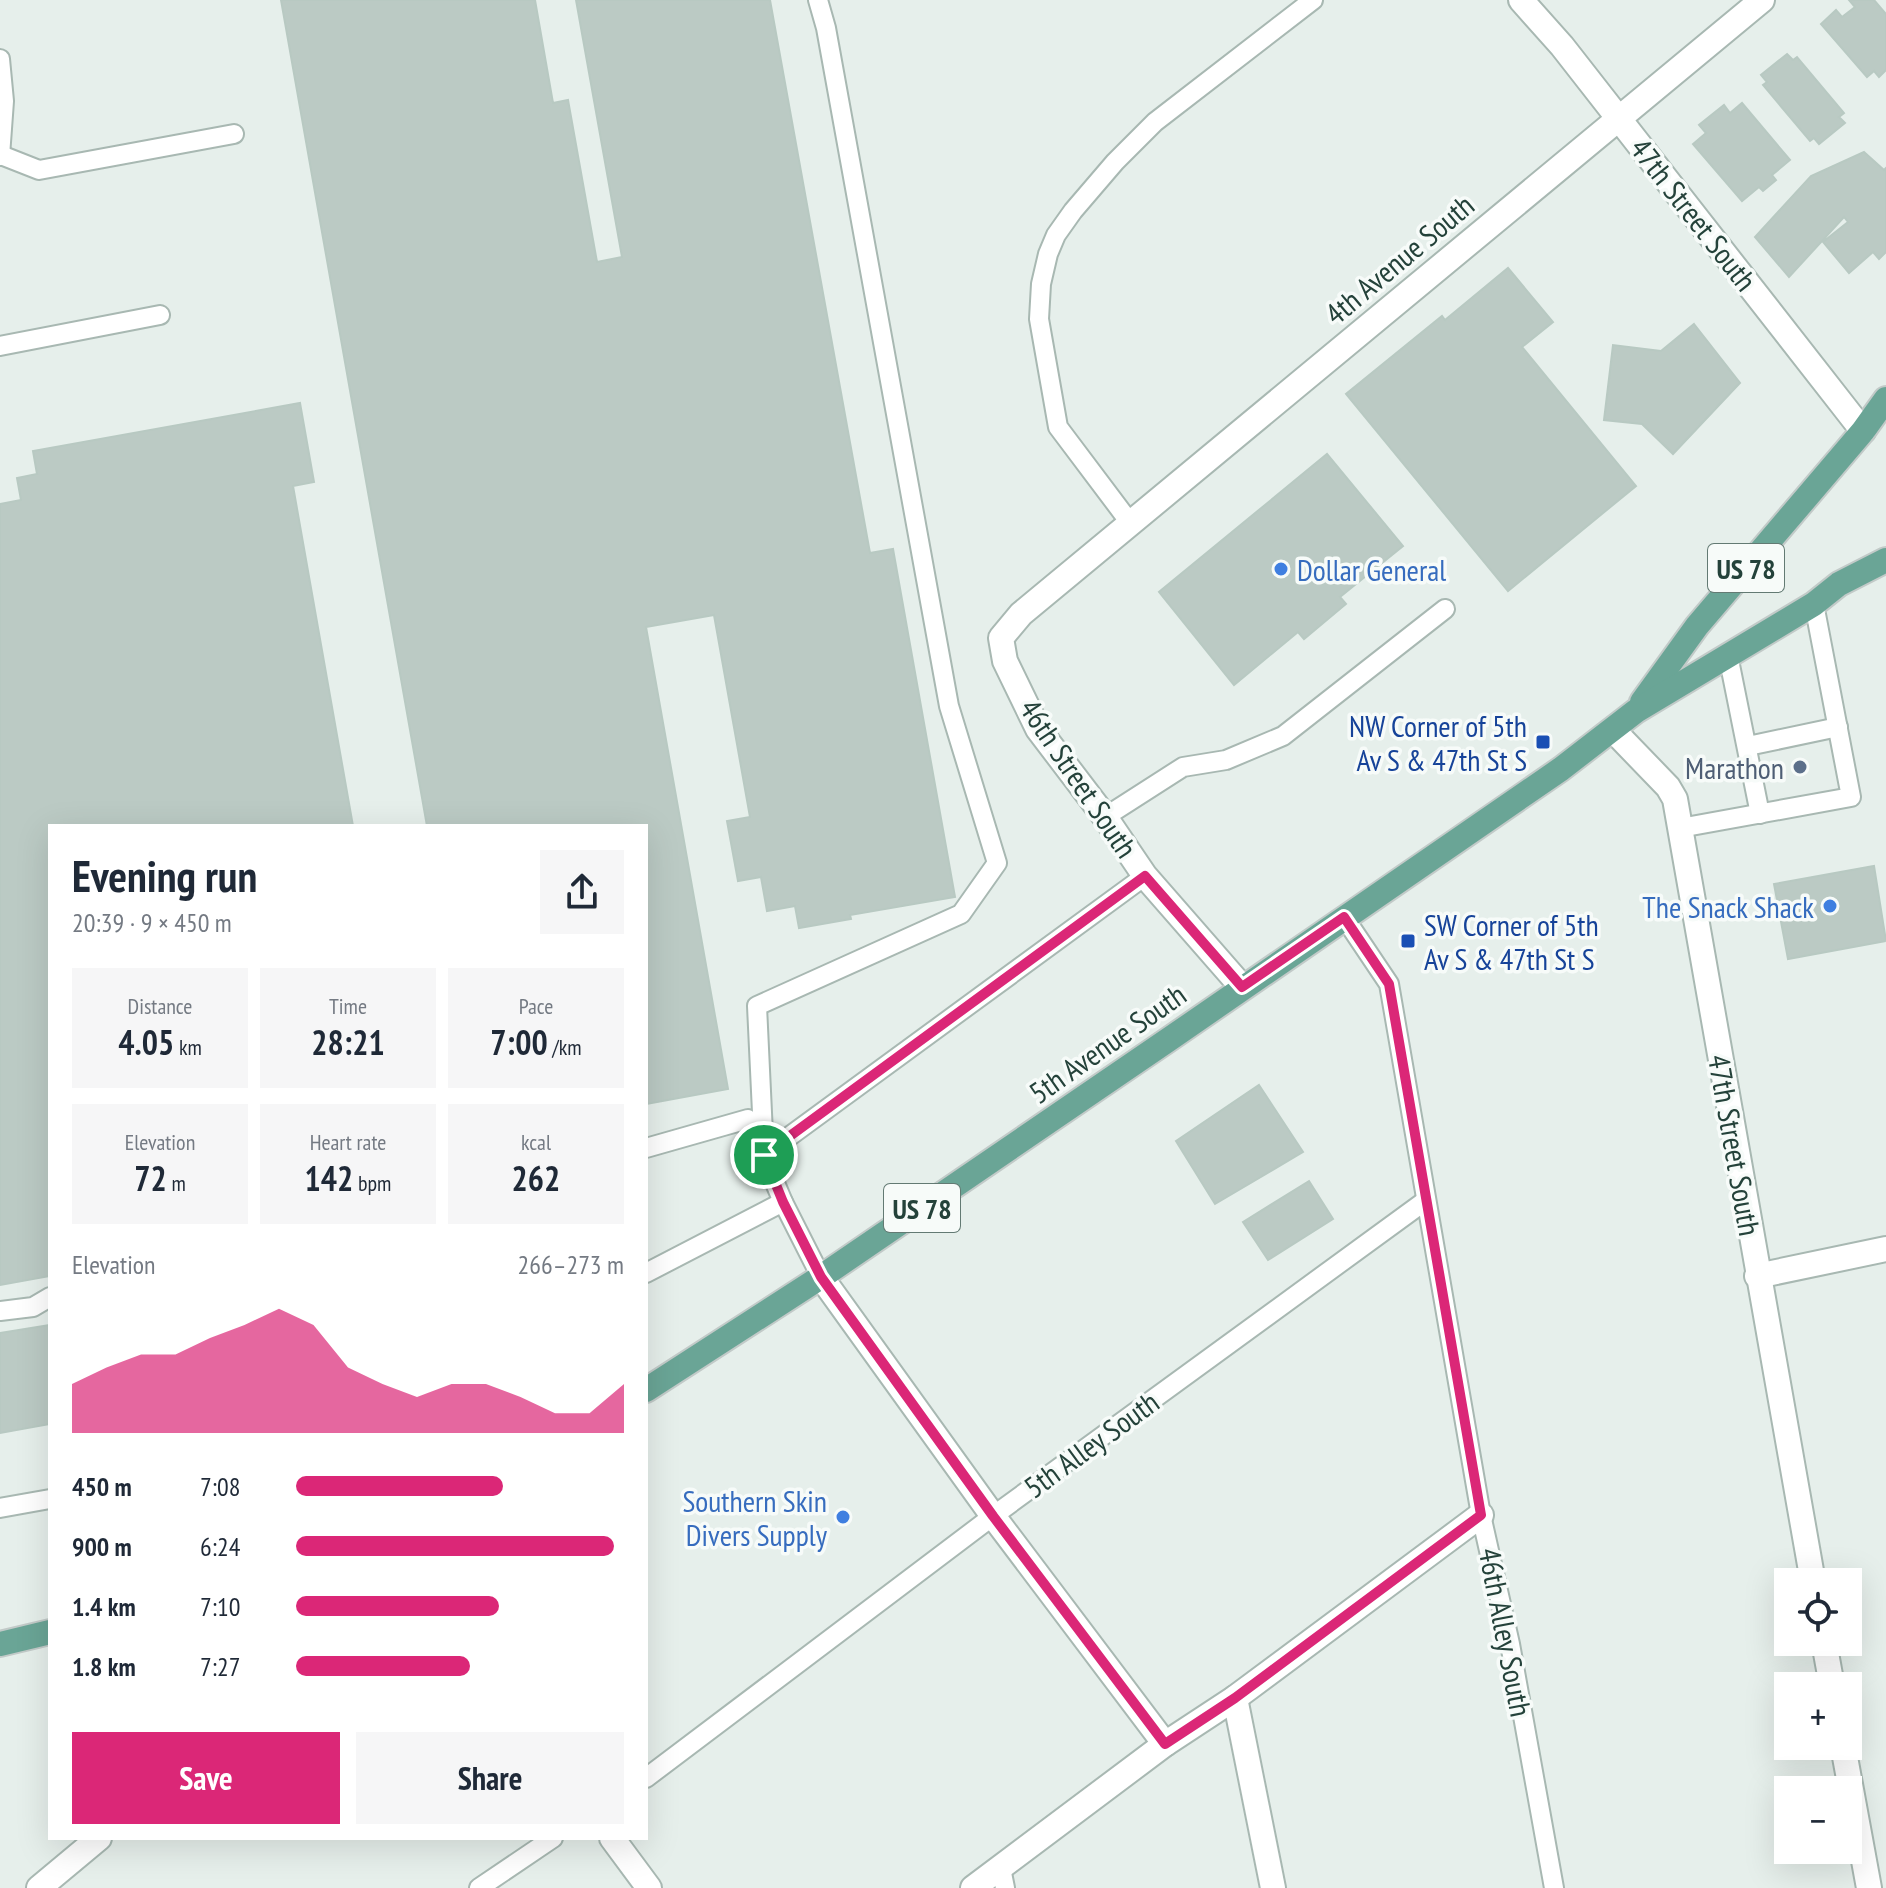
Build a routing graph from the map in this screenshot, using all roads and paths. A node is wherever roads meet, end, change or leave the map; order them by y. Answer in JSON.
{"nodes":[{"id":1,"x":818,"y":0,"type":"edge"},
{"id":2,"x":1313,"y":0,"type":"edge"},
{"id":3,"x":1521,"y":0,"type":"edge"},
{"id":4,"x":1762,"y":0,"type":"edge"},
{"id":5,"x":0,"y":59,"type":"edge"},
{"id":6,"x":1619,"y":118,"type":"junction"},
{"id":7,"x":234,"y":134,"type":"dead end"},
{"id":8,"x":0,"y":156,"type":"edge"},
{"id":9,"x":160,"y":315,"type":"dead end"},
{"id":10,"x":0,"y":346,"type":"edge"},
{"id":11,"x":1886,"y":399,"type":"edge"},
{"id":12,"x":1863,"y":431,"type":"junction"},
{"id":13,"x":1131,"y":524,"type":"junction"},
{"id":14,"x":1886,"y":548,"type":"edge"},
{"id":15,"x":1886,"y":560,"type":"edge"},
{"id":16,"x":1077,"y":568,"type":"joint"},
{"id":17,"x":1839,"y":584,"type":"junction"},
{"id":18,"x":1814,"y":604,"type":"junction"},
{"id":19,"x":1445,"y":609,"type":"dead end"},
{"id":20,"x":1728,"y":655,"type":"junction"},
{"id":21,"x":1636,"y":711,"type":"junction"},
{"id":22,"x":1838,"y":727,"type":"junction"},
{"id":23,"x":1613,"y":730,"type":"junction"},
{"id":24,"x":1748,"y":746,"type":"junction"},
{"id":25,"x":1760,"y":814,"type":"junction"},
{"id":26,"x":1105,"y":817,"type":"junction"},
{"id":27,"x":1680,"y":828,"type":"junction"},
{"id":28,"x":1145,"y":876,"type":"junction"},
{"id":29,"x":1344,"y":917,"type":"junction"},
{"id":30,"x":1242,"y":987,"type":"junction"},
{"id":31,"x":648,"y":1147,"type":"edge"},
{"id":32,"x":764,"y":1155,"type":"junction"},
{"id":33,"x":1425,"y":1201,"type":"junction"},
{"id":34,"x":783,"y":1202,"type":"junction"},
{"id":35,"x":1886,"y":1249,"type":"edge"},
{"id":36,"x":648,"y":1272,"type":"edge"},
{"id":37,"x":1757,"y":1276,"type":"junction"},
{"id":38,"x":821,"y":1277,"type":"junction"},
{"id":39,"x":48,"y":1298,"type":"edge"},
{"id":40,"x":0,"y":1311,"type":"edge"},
{"id":41,"x":648,"y":1389,"type":"edge"},
{"id":42,"x":48,"y":1499,"type":"edge"},
{"id":43,"x":0,"y":1508,"type":"edge"},
{"id":44,"x":1481,"y":1515,"type":"junction"},
{"id":45,"x":993,"y":1516,"type":"junction"},
{"id":46,"x":1810,"y":1568,"type":"edge"},
{"id":47,"x":48,"y":1632,"type":"edge"},
{"id":48,"x":0,"y":1644,"type":"edge"},
{"id":49,"x":1235,"y":1698,"type":"junction"},
{"id":50,"x":1165,"y":1744,"type":"junction"},
{"id":51,"x":1846,"y":1760,"type":"edge"},
{"id":52,"x":648,"y":1776,"type":"edge"},
{"id":53,"x":97,"y":1840,"type":"edge"},
{"id":54,"x":550,"y":1840,"type":"edge"},
{"id":55,"x":613,"y":1840,"type":"edge"},
{"id":56,"x":1003,"y":1878,"type":"edge"},
{"id":57,"x":39,"y":1888,"type":"edge"},
{"id":58,"x":479,"y":1888,"type":"edge"},
{"id":59,"x":649,"y":1888,"type":"edge"},
{"id":60,"x":973,"y":1888,"type":"edge"},
{"id":61,"x":1273,"y":1888,"type":"edge"},
{"id":62,"x":1554,"y":1888,"type":"edge"},
{"id":63,"x":1869,"y":1888,"type":"edge"}],
"edges":[{"from":1,"to":32,"type":"lane"},
{"from":2,"to":13,"type":"lane"},
{"from":3,"to":6,"type":"street","name":"47th Street South"},
{"from":4,"to":6,"type":"street","name":"4th Avenue South"},
{"from":5,"to":8,"type":"lane"},
{"from":6,"to":12,"type":"street","name":"47th Street South"},
{"from":6,"to":13,"type":"street","name":"4th Avenue South"},
{"from":7,"to":8,"type":"lane"},
{"from":9,"to":10,"type":"lane"},
{"from":11,"to":12,"type":"main road","name":"5th Avenue South","number":"US 78"},
{"from":12,"to":21,"type":"main road","name":"5th Avenue South","number":"US 78"},
{"from":13,"to":16,"type":"street","name":"4th Avenue South"},
{"from":14,"to":17,"type":"street","name":"5th Avenue South"},
{"from":15,"to":17,"type":"main road","number":"US 78"},
{"from":16,"to":26,"type":"street","name":"46th Street South"},
{"from":17,"to":18,"type":"main road","name":"5th Avenue South","number":"US 78"},
{"from":18,"to":20,"type":"main road","name":"5th Avenue South","number":"US 78"},
{"from":18,"to":22,"type":"lane"},
{"from":19,"to":26,"type":"lane"},
{"from":20,"to":21,"type":"main road","name":"5th Avenue South","number":"US 78"},
{"from":20,"to":24,"type":"lane"},
{"from":21,"to":23,"type":"main road","name":"5th Avenue South","number":"US 78"},
{"from":22,"to":24,"type":"lane"},
{"from":22,"to":25,"type":"lane"},
{"from":23,"to":27,"type":"street","name":"47th Street South"},
{"from":23,"to":29,"type":"main road","name":"5th Avenue South","number":"US 78"},
{"from":24,"to":25,"type":"lane"},
{"from":25,"to":27,"type":"lane"},
{"from":26,"to":28,"type":"street","name":"46th Street South"},
{"from":27,"to":37,"type":"street","name":"47th Street South"},
{"from":28,"to":30,"type":"street","name":"46th Street South"},
{"from":28,"to":32,"type":"lane"},
{"from":29,"to":30,"type":"main road","name":"5th Avenue South","number":"US 78"},
{"from":29,"to":33,"type":"lane","name":"46th Alley South"},
{"from":30,"to":38,"type":"main road","name":"5th Avenue South","number":"US 78"},
{"from":31,"to":32,"type":"lane"},
{"from":32,"to":34,"type":"lane"},
{"from":33,"to":44,"type":"lane","name":"46th Alley South"},
{"from":33,"to":45,"type":"lane","name":"5th Alley South"},
{"from":34,"to":36,"type":"lane"},
{"from":34,"to":38,"type":"lane"},
{"from":35,"to":37,"type":"street"},
{"from":37,"to":46,"type":"street","name":"47th Street South"},
{"from":38,"to":41,"type":"main road","name":"5th Avenue South","number":"US 78"},
{"from":38,"to":45,"type":"street"},
{"from":39,"to":40,"type":"lane"},
{"from":42,"to":43,"type":"lane"},
{"from":44,"to":49,"type":"street"},
{"from":44,"to":62,"type":"lane","name":"46th Alley South"},
{"from":45,"to":50,"type":"street"},
{"from":45,"to":52,"type":"lane","name":"5th Alley South"},
{"from":47,"to":48,"type":"main road"},
{"from":49,"to":50,"type":"street"},
{"from":49,"to":61,"type":"street"},
{"from":50,"to":56,"type":"street"},
{"from":51,"to":63,"type":"street"},
{"from":53,"to":57,"type":"street"},
{"from":54,"to":58,"type":"lane"},
{"from":55,"to":59,"type":"street"},
{"from":56,"to":60,"type":"street"}]}
